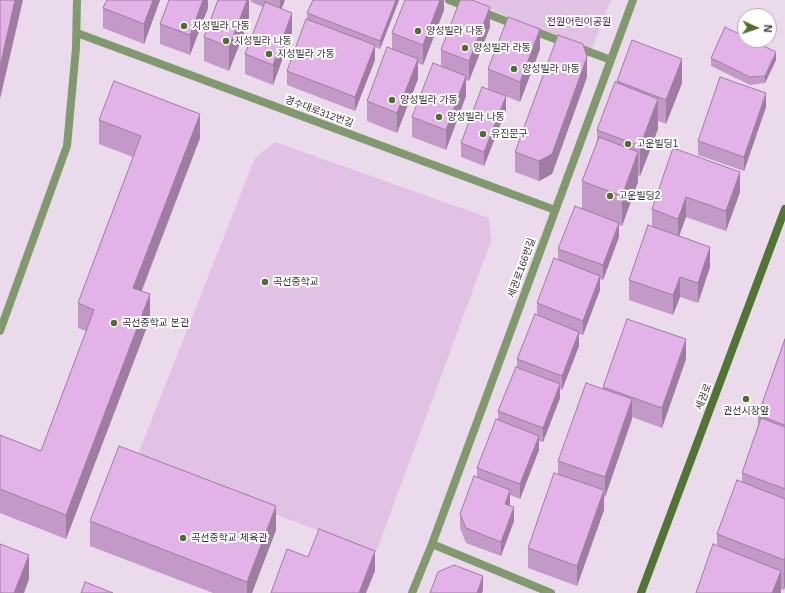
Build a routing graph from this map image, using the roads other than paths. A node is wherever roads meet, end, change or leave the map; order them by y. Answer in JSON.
{"nodes":[{"id":1,"x":77,"y":0,"type":"edge"},
{"id":2,"x":449,"y":0,"type":"edge"},
{"id":3,"x":633,"y":0,"type":"edge"},
{"id":4,"x":77,"y":33,"type":"junction"},
{"id":5,"x":611,"y":60,"type":"junction"},
{"id":6,"x":785,"y":209,"type":"edge"},
{"id":7,"x":555,"y":210,"type":"junction"},
{"id":8,"x":0,"y":331,"type":"edge"},
{"id":9,"x":432,"y":544,"type":"junction"},
{"id":10,"x":412,"y":593,"type":"edge"},
{"id":11,"x":551,"y":593,"type":"edge"},
{"id":12,"x":641,"y":593,"type":"edge"}],
"edges":[{"from":1,"to":4,"type":"street"},
{"from":2,"to":5,"type":"street"},
{"from":3,"to":5,"type":"street","name":"세권로166번길"},
{"from":4,"to":7,"type":"street","name":"경수대로312번길"},
{"from":4,"to":8,"type":"street"},
{"from":5,"to":7,"type":"street","name":"세권로166번길"},
{"from":6,"to":12,"type":"street","name":"세권로"},
{"from":7,"to":9,"type":"street","name":"세권로166번길"},
{"from":9,"to":10,"type":"street","name":"세권로166번길"},
{"from":9,"to":11,"type":"street"}]}
